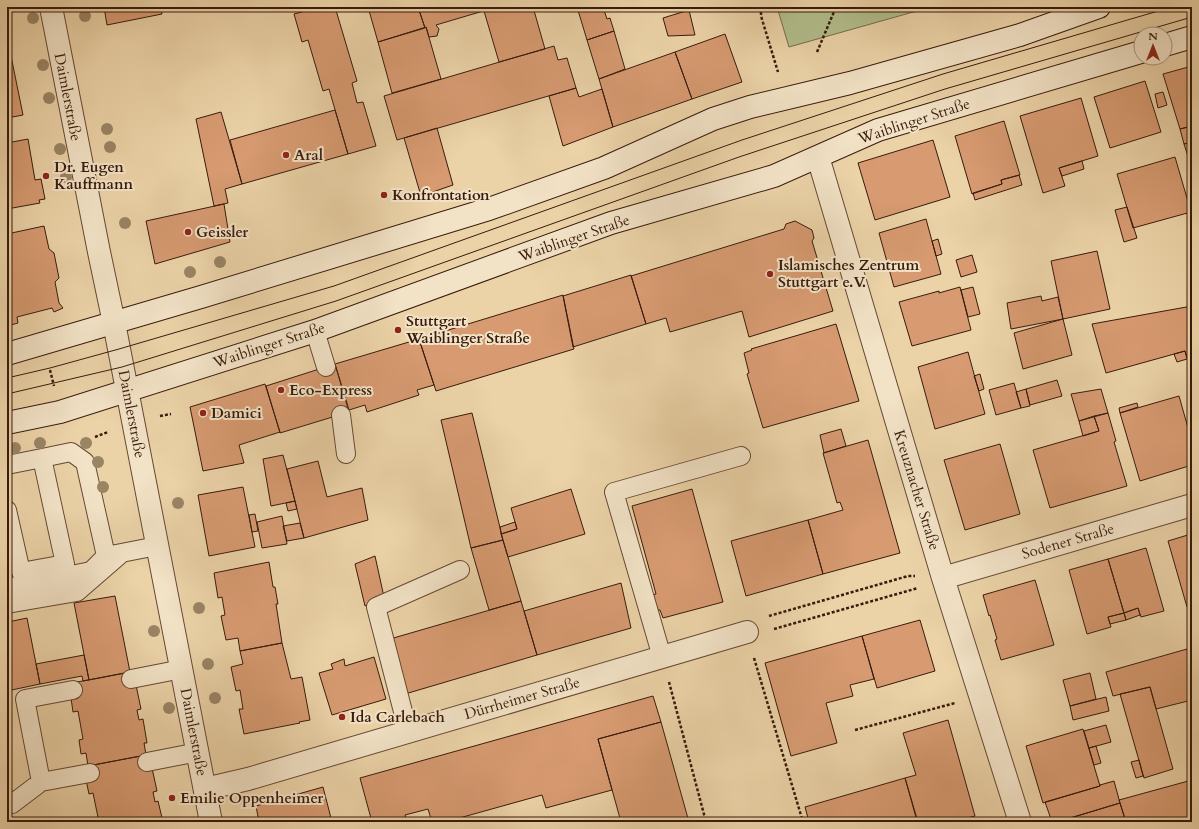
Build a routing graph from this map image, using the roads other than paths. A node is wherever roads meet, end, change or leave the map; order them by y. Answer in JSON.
{"nodes":[{"id":1,"x":51,"y":7,"type":"edge"},
{"id":2,"x":1099,"y":7,"type":"edge"},
{"id":3,"x":1192,"y":37,"type":"edge"},
{"id":4,"x":1173,"y":43,"type":"edge"},
{"id":5,"x":1133,"y":54,"type":"edge"},
{"id":6,"x":818,"y":157,"type":"junction"},
{"id":7,"x":114,"y":323,"type":"junction"},
{"id":8,"x":315,"y":331,"type":"junction"},
{"id":9,"x":7,"y":354,"type":"edge"},
{"id":10,"x":326,"y":367,"type":"dead end"},
{"id":11,"x":127,"y":391,"type":"junction"},
{"id":12,"x":341,"y":415,"type":"dead end"},
{"id":13,"x":7,"y":423,"type":"edge"},
{"id":14,"x":346,"y":454,"type":"dead end"},
{"id":15,"x":741,"y":456,"type":"dead end"},
{"id":16,"x":42,"y":458,"type":"junction"},
{"id":17,"x":7,"y":465,"type":"edge"},
{"id":18,"x":1192,"y":505,"type":"edge"},
{"id":19,"x":7,"y":510,"type":"edge"},
{"id":20,"x":157,"y":546,"type":"junction"},
{"id":21,"x":114,"y":554,"type":"junction"},
{"id":22,"x":65,"y":564,"type":"junction"},
{"id":23,"x":460,"y":570,"type":"dead end"},
{"id":24,"x":943,"y":578,"type":"junction"},
{"id":25,"x":7,"y":588,"type":"edge"},
{"id":26,"x":7,"y":604,"type":"edge"},
{"id":27,"x":747,"y":632,"type":"road end"},
{"id":28,"x":662,"y":657,"type":"junction"},
{"id":29,"x":182,"y":669,"type":"junction"},
{"id":30,"x":131,"y":679,"type":"dead end"},
{"id":31,"x":74,"y":690,"type":"dead end"},
{"id":32,"x":408,"y":731,"type":"junction"},
{"id":33,"x":198,"y":752,"type":"junction"},
{"id":34,"x":148,"y":762,"type":"dead end"},
{"id":35,"x":90,"y":773,"type":"dead end"},
{"id":36,"x":41,"y":782,"type":"junction"},
{"id":37,"x":205,"y":789,"type":"junction"},
{"id":38,"x":12,"y":804,"type":"dead end"},
{"id":39,"x":212,"y":822,"type":"edge"},
{"id":40,"x":1020,"y":822,"type":"edge"}],
"edges":[{"from":1,"to":7,"type":"street","name":"Daimlerstraße"},
{"from":2,"to":7,"type":"street"},
{"from":3,"to":4,"type":"street"},
{"from":5,"to":6,"type":"street","name":"Waiblinger Straße"},
{"from":6,"to":8,"type":"street","name":"Waiblinger Straße"},
{"from":6,"to":24,"type":"street","name":"Kreuznacher Straße"},
{"from":7,"to":9,"type":"street"},
{"from":7,"to":11,"type":"street","name":"Daimlerstraße"},
{"from":8,"to":10,"type":"lane"},
{"from":8,"to":11,"type":"street","name":"Waiblinger Straße"},
{"from":11,"to":13,"type":"street","name":"Waiblinger Straße"},
{"from":11,"to":20,"type":"street","name":"Daimlerstraße"},
{"from":12,"to":14,"type":"lane"},
{"from":15,"to":28,"type":"lane"},
{"from":16,"to":17,"type":"lane"},
{"from":16,"to":21,"type":"lane"},
{"from":16,"to":22,"type":"lane"},
{"from":18,"to":24,"type":"street","name":"Sodener Straße"},
{"from":19,"to":22,"type":"lane"},
{"from":20,"to":21,"type":"lane"},
{"from":20,"to":29,"type":"street","name":"Daimlerstraße"},
{"from":21,"to":22,"type":"lane"},
{"from":21,"to":25,"type":"lane"},
{"from":21,"to":26,"type":"lane"},
{"from":23,"to":32,"type":"lane"},
{"from":24,"to":40,"type":"street","name":"Kreuznacher Straße"},
{"from":27,"to":28,"type":"street","name":"Dürrheimer Straße"},
{"from":28,"to":32,"type":"street","name":"Dürrheimer Straße"},
{"from":29,"to":30,"type":"lane"},
{"from":29,"to":33,"type":"street","name":"Daimlerstraße"},
{"from":31,"to":36,"type":"lane"},
{"from":32,"to":37,"type":"street","name":"Dürrheimer Straße"},
{"from":33,"to":34,"type":"lane"},
{"from":33,"to":37,"type":"street","name":"Daimlerstraße"},
{"from":35,"to":36,"type":"lane"},
{"from":36,"to":38,"type":"lane"},
{"from":37,"to":39,"type":"street","name":"Daimlerstraße"}]}
